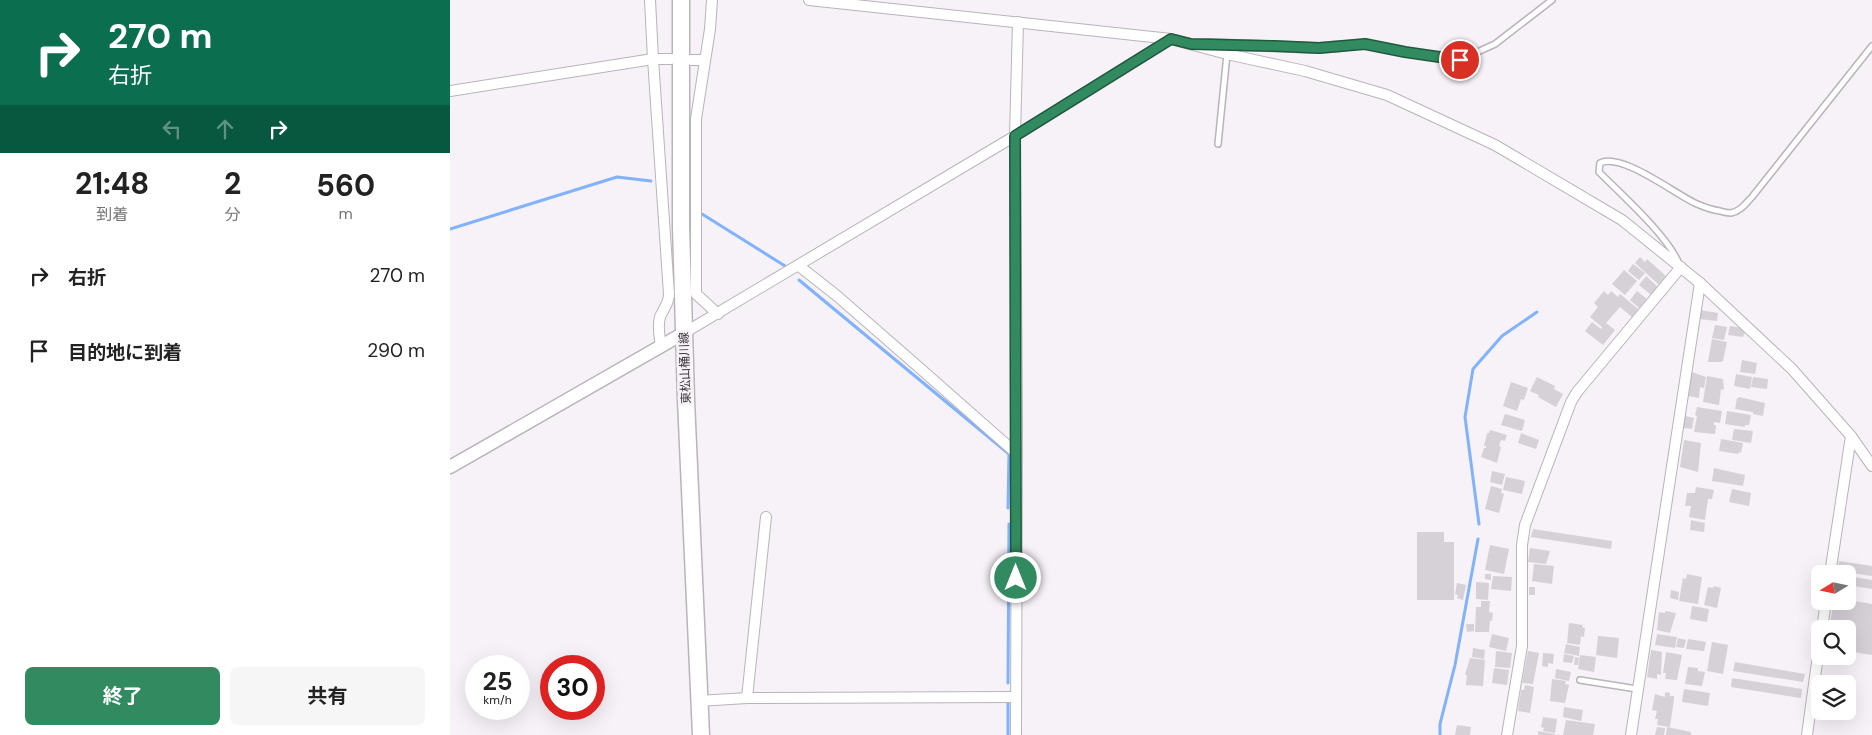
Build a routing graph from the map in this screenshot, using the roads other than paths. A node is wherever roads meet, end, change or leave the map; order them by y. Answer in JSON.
{"nodes":[{"id":1,"x":650,"y":0,"type":"edge"},
{"id":2,"x":681,"y":0,"type":"edge"},
{"id":3,"x":712,"y":0,"type":"edge"},
{"id":4,"x":809,"y":0,"type":"edge"},
{"id":5,"x":1552,"y":0,"type":"edge"},
{"id":6,"x":1018,"y":22,"type":"junction"},
{"id":7,"x":1171,"y":39,"type":"junction"},
{"id":8,"x":1191,"y":44,"type":"junction"},
{"id":9,"x":1343,"y":46,"type":"joint"},
{"id":10,"x":1872,"y":46,"type":"edge"},
{"id":11,"x":1227,"y":54,"type":"junction"},
{"id":12,"x":652,"y":59,"type":"junction"},
{"id":13,"x":671,"y":59,"type":"dead end"},
{"id":14,"x":691,"y":60,"type":"dead end"},
{"id":15,"x":705,"y":60,"type":"junction"},
{"id":16,"x":450,"y":91,"type":"edge"},
{"id":17,"x":1015,"y":136,"type":"junction"},
{"id":18,"x":1218,"y":144,"type":"dead end"},
{"id":19,"x":799,"y":266,"type":"junction"},
{"id":20,"x":1681,"y":267,"type":"junction"},
{"id":21,"x":1700,"y":283,"type":"junction"},
{"id":22,"x":718,"y":314,"type":"junction"},
{"id":23,"x":684,"y":334,"type":"junction"},
{"id":24,"x":662,"y":347,"type":"junction"},
{"id":25,"x":1851,"y":436,"type":"junction"},
{"id":26,"x":1016,"y":453,"type":"junction"},
{"id":27,"x":1872,"y":466,"type":"edge"},
{"id":28,"x":450,"y":467,"type":"edge"},
{"id":29,"x":766,"y":517,"type":"dead end"},
{"id":30,"x":1831,"y":565,"type":"edge"},
{"id":31,"x":1817,"y":665,"type":"edge"},
{"id":32,"x":1580,"y":680,"type":"dead end"},
{"id":33,"x":1637,"y":689,"type":"junction"},
{"id":34,"x":1016,"y":697,"type":"junction"},
{"id":35,"x":746,"y":698,"type":"junction"},
{"id":36,"x":698,"y":701,"type":"junction"},
{"id":37,"x":701,"y":735,"type":"edge"},
{"id":38,"x":1016,"y":735,"type":"edge"},
{"id":39,"x":1507,"y":735,"type":"edge"},
{"id":40,"x":1631,"y":735,"type":"edge"},
{"id":41,"x":1807,"y":735,"type":"edge"}],
"edges":[{"from":1,"to":12,"type":"street"},
{"from":2,"to":23,"type":"main road","name":"東松山桶川線"},
{"from":3,"to":15,"type":"street"},
{"from":4,"to":6,"type":"street"},
{"from":5,"to":9,"type":"lane"},
{"from":6,"to":7,"type":"street"},
{"from":6,"to":17,"type":"street"},
{"from":7,"to":8,"type":"street"},
{"from":7,"to":17,"type":"street"},
{"from":8,"to":9,"type":"street"},
{"from":8,"to":11,"type":"street"},
{"from":10,"to":20,"type":"lane"},
{"from":11,"to":18,"type":"lane"},
{"from":11,"to":20,"type":"street"},
{"from":12,"to":13,"type":"street"},
{"from":12,"to":16,"type":"street"},
{"from":12,"to":24,"type":"street"},
{"from":14,"to":15,"type":"street"},
{"from":15,"to":22,"type":"street"},
{"from":17,"to":19,"type":"street"},
{"from":17,"to":26,"type":"street"},
{"from":19,"to":22,"type":"street"},
{"from":19,"to":26,"type":"street"},
{"from":20,"to":21,"type":"street"},
{"from":20,"to":39,"type":"street"},
{"from":21,"to":25,"type":"street"},
{"from":21,"to":33,"type":"street"},
{"from":22,"to":23,"type":"street"},
{"from":23,"to":24,"type":"street"},
{"from":23,"to":36,"type":"main road","name":"東松山桶川線"},
{"from":24,"to":28,"type":"street"},
{"from":25,"to":27,"type":"street"},
{"from":25,"to":30,"type":"street"},
{"from":26,"to":34,"type":"street"},
{"from":29,"to":35,"type":"street"},
{"from":31,"to":41,"type":"street"},
{"from":32,"to":33,"type":"lane"},
{"from":33,"to":40,"type":"street"},
{"from":34,"to":35,"type":"street"},
{"from":34,"to":38,"type":"street"},
{"from":35,"to":36,"type":"street"},
{"from":36,"to":37,"type":"main road","name":"東松山桶川線"}]}
